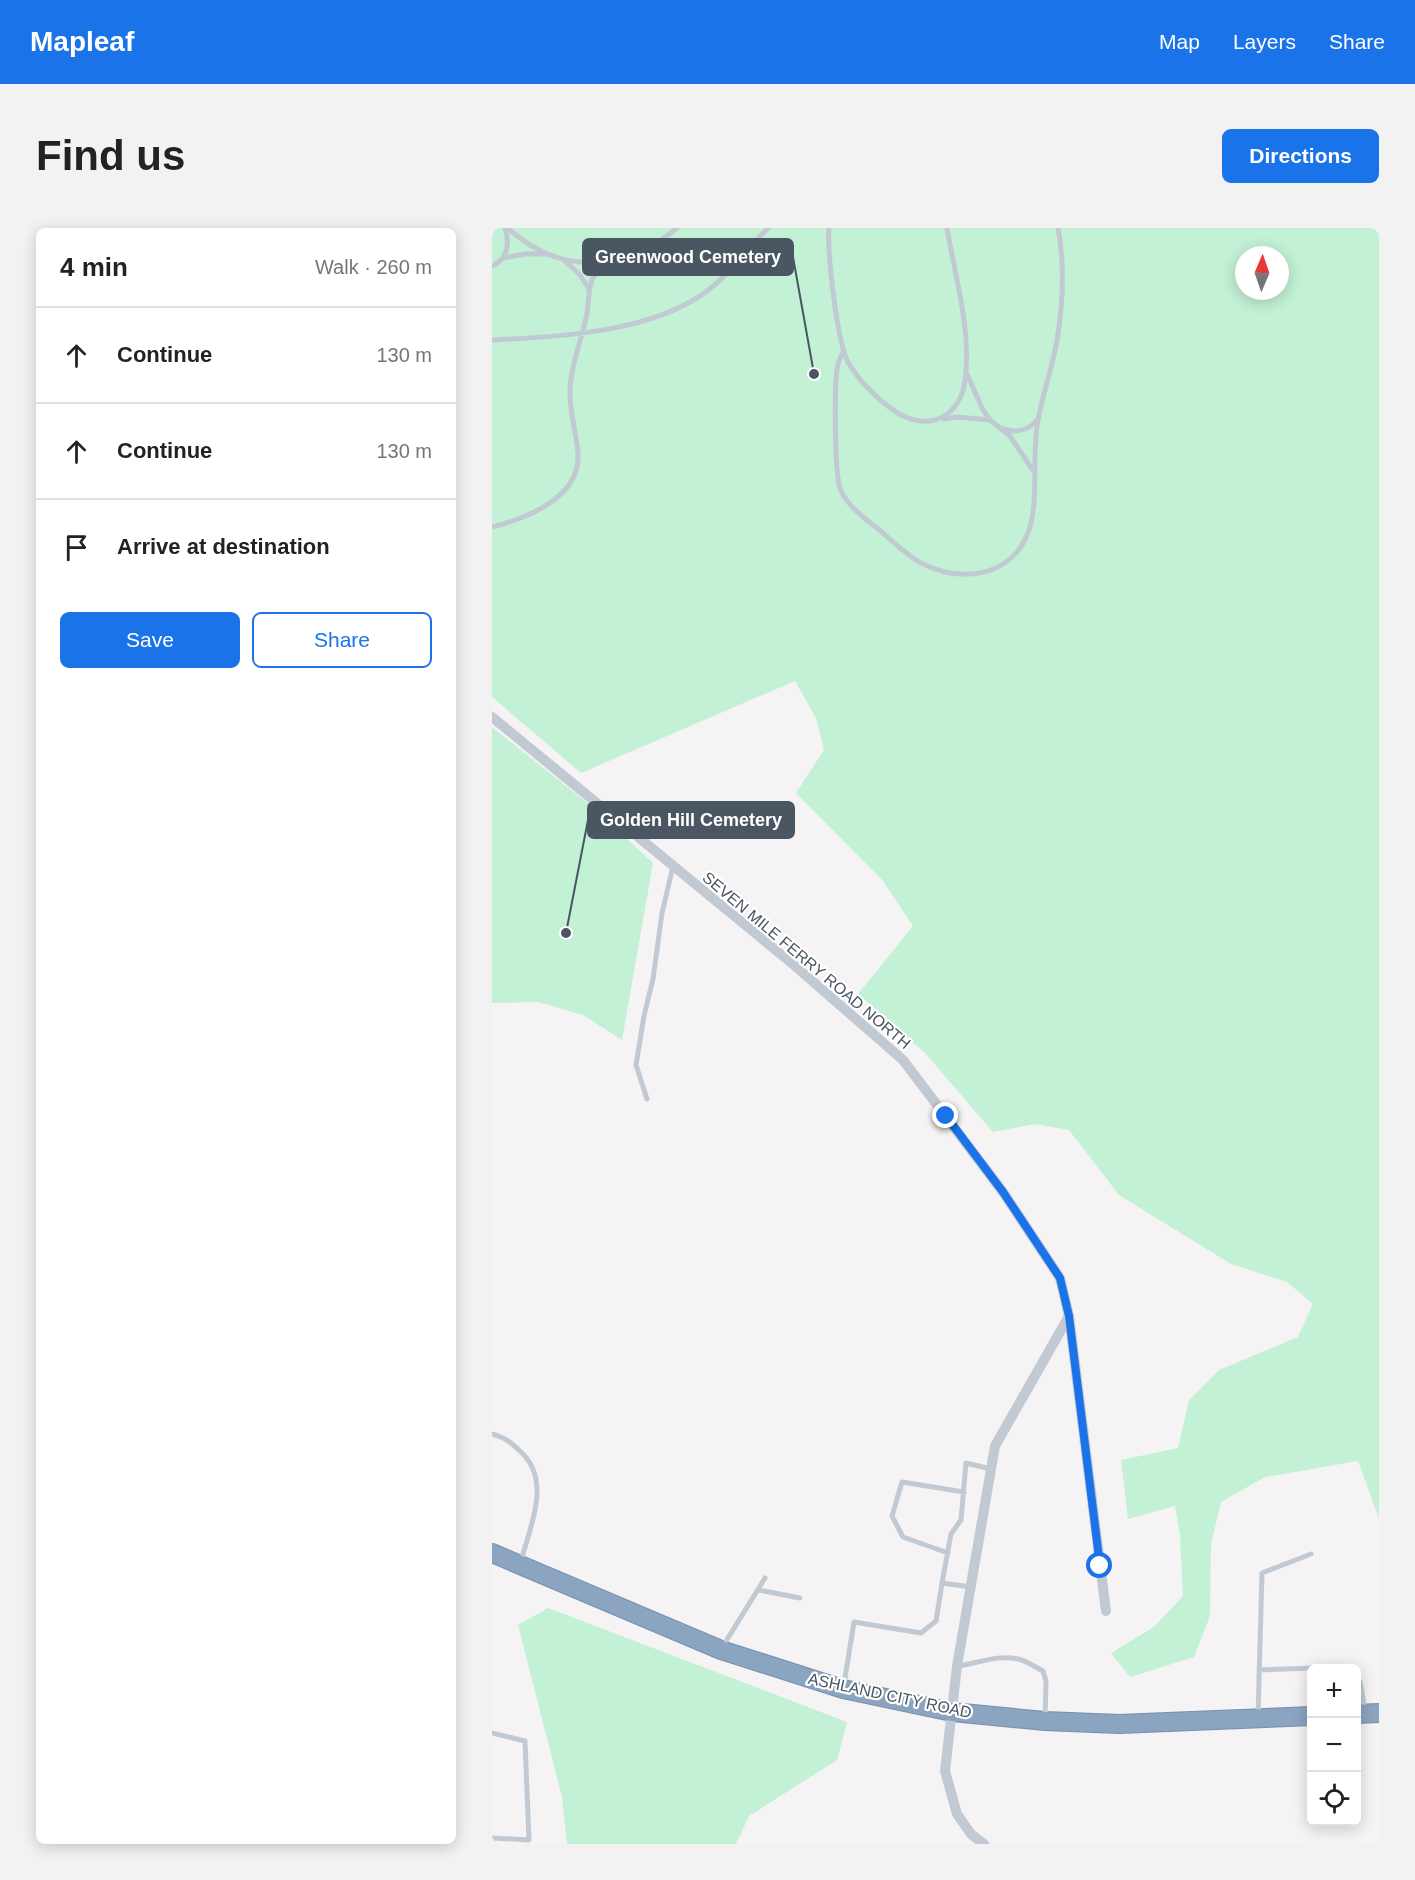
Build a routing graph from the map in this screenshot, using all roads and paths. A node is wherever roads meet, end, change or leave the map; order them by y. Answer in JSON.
{"nodes":[{"id":1,"x":507,"y":228,"type":"edge"},
{"id":2,"x":677,"y":228,"type":"edge"},
{"id":3,"x":768,"y":228,"type":"edge"},
{"id":4,"x":947,"y":228,"type":"edge"},
{"id":5,"x":1058,"y":228,"type":"edge"},
{"id":6,"x":828,"y":229,"type":"edge"},
{"id":7,"x":548,"y":254,"type":"junction"},
{"id":8,"x":503,"y":258,"type":"junction"},
{"id":9,"x":563,"y":259,"type":"junction"},
{"id":10,"x":609,"y":262,"type":"junction"},
{"id":11,"x":492,"y":266,"type":"edge"},
{"id":12,"x":589,"y":290,"type":"junction"},
{"id":13,"x":582,"y":332,"type":"junction"},
{"id":14,"x":492,"y":340,"type":"edge"},
{"id":15,"x":843,"y":352,"type":"junction"},
{"id":16,"x":966,"y":371,"type":"junction"},
{"id":17,"x":1038,"y":418,"type":"junction"},
{"id":18,"x":942,"y":419,"type":"junction"},
{"id":19,"x":990,"y":420,"type":"junction"},
{"id":20,"x":1000,"y":428,"type":"junction"},
{"id":21,"x":1033,"y":470,"type":"junction"},
{"id":22,"x":492,"y":527,"type":"edge"},
{"id":23,"x":492,"y":717,"type":"edge"},
{"id":24,"x":673,"y":866,"type":"junction"},
{"id":25,"x":647,"y":1099,"type":"dead end"},
{"id":26,"x":1069,"y":1316,"type":"junction"},
{"id":27,"x":492,"y":1434,"type":"edge"},
{"id":28,"x":991,"y":1469,"type":"junction"},
{"id":29,"x":963,"y":1492,"type":"junction"},
{"id":30,"x":492,"y":1553,"type":"edge"},
{"id":31,"x":948,"y":1553,"type":"junction"},
{"id":32,"x":1311,"y":1554,"type":"dead end"},
{"id":33,"x":520,"y":1565,"type":"junction"},
{"id":34,"x":765,"y":1578,"type":"dead end"},
{"id":35,"x":942,"y":1583,"type":"junction"},
{"id":36,"x":971,"y":1587,"type":"junction"},
{"id":37,"x":759,"y":1590,"type":"junction"},
{"id":38,"x":800,"y":1598,"type":"dead end"},
{"id":39,"x":1106,"y":1611,"type":"dead end"},
{"id":40,"x":721,"y":1650,"type":"junction"},
{"id":41,"x":957,"y":1666,"type":"junction"},
{"id":42,"x":1307,"y":1668,"type":"edge"},
{"id":43,"x":1259,"y":1670,"type":"junction"},
{"id":44,"x":1361,"y":1686,"type":"edge"},
{"id":45,"x":843,"y":1689,"type":"junction"},
{"id":46,"x":952,"y":1712,"type":"junction"},
{"id":47,"x":1367,"y":1713,"type":"edge"},
{"id":48,"x":1307,"y":1716,"type":"edge"},
{"id":49,"x":1258,"y":1718,"type":"junction"},
{"id":50,"x":1045,"y":1722,"type":"junction"},
{"id":51,"x":492,"y":1732,"type":"edge"},
{"id":52,"x":492,"y":1838,"type":"edge"},
{"id":53,"x":984,"y":1844,"type":"edge"}],
"edges":[{"from":1,"to":7,"type":"lane"},
{"from":1,"to":8,"type":"lane"},
{"from":2,"to":10,"type":"lane"},
{"from":3,"to":13,"type":"lane"},
{"from":4,"to":16,"type":"lane"},
{"from":5,"to":17,"type":"lane"},
{"from":6,"to":15,"type":"lane"},
{"from":7,"to":8,"type":"lane"},
{"from":7,"to":9,"type":"lane"},
{"from":8,"to":11,"type":"lane"},
{"from":9,"to":10,"type":"lane"},
{"from":9,"to":12,"type":"lane"},
{"from":10,"to":12,"type":"lane"},
{"from":12,"to":13,"type":"lane"},
{"from":13,"to":14,"type":"lane"},
{"from":13,"to":22,"type":"lane"},
{"from":15,"to":18,"type":"lane"},
{"from":15,"to":21,"type":"lane"},
{"from":16,"to":18,"type":"lane"},
{"from":16,"to":19,"type":"lane"},
{"from":17,"to":20,"type":"lane"},
{"from":17,"to":21,"type":"lane"},
{"from":18,"to":19,"type":"lane"},
{"from":19,"to":20,"type":"lane"},
{"from":20,"to":21,"type":"lane"},
{"from":23,"to":24,"type":"street","name":"SEVEN MILE FERRY ROAD NORTH"},
{"from":24,"to":25,"type":"lane"},
{"from":24,"to":26,"type":"street","name":"SEVEN MILE FERRY ROAD NORTH"},
{"from":26,"to":28,"type":"street"},
{"from":26,"to":39,"type":"street","name":"SEVEN MILE FERRY ROAD NORTH"},
{"from":27,"to":33,"type":"lane"},
{"from":28,"to":29,"type":"lane"},
{"from":28,"to":36,"type":"street"},
{"from":29,"to":31,"type":"lane"},
{"from":29,"to":31,"type":"lane"},
{"from":30,"to":33,"type":"highway","name":"ASHLAND CITY ROAD"},
{"from":31,"to":35,"type":"lane"},
{"from":32,"to":43,"type":"lane"},
{"from":33,"to":40,"type":"highway","name":"ASHLAND CITY ROAD"},
{"from":34,"to":37,"type":"lane"},
{"from":35,"to":36,"type":"lane"},
{"from":35,"to":45,"type":"lane"},
{"from":36,"to":41,"type":"street"},
{"from":37,"to":38,"type":"lane"},
{"from":37,"to":40,"type":"lane"},
{"from":40,"to":45,"type":"highway","name":"ASHLAND CITY ROAD"},
{"from":41,"to":46,"type":"street"},
{"from":41,"to":50,"type":"lane"},
{"from":42,"to":43,"type":"lane"},
{"from":43,"to":49,"type":"lane"},
{"from":44,"to":47,"type":"lane"},
{"from":45,"to":46,"type":"highway","name":"ASHLAND CITY ROAD"},
{"from":46,"to":50,"type":"highway","name":"ASHLAND CITY ROAD"},
{"from":46,"to":53,"type":"street"},
{"from":48,"to":49,"type":"highway","name":"ASHLAND CITY ROAD"},
{"from":49,"to":50,"type":"highway","name":"ASHLAND CITY ROAD"},
{"from":51,"to":52,"type":"lane"}]}
